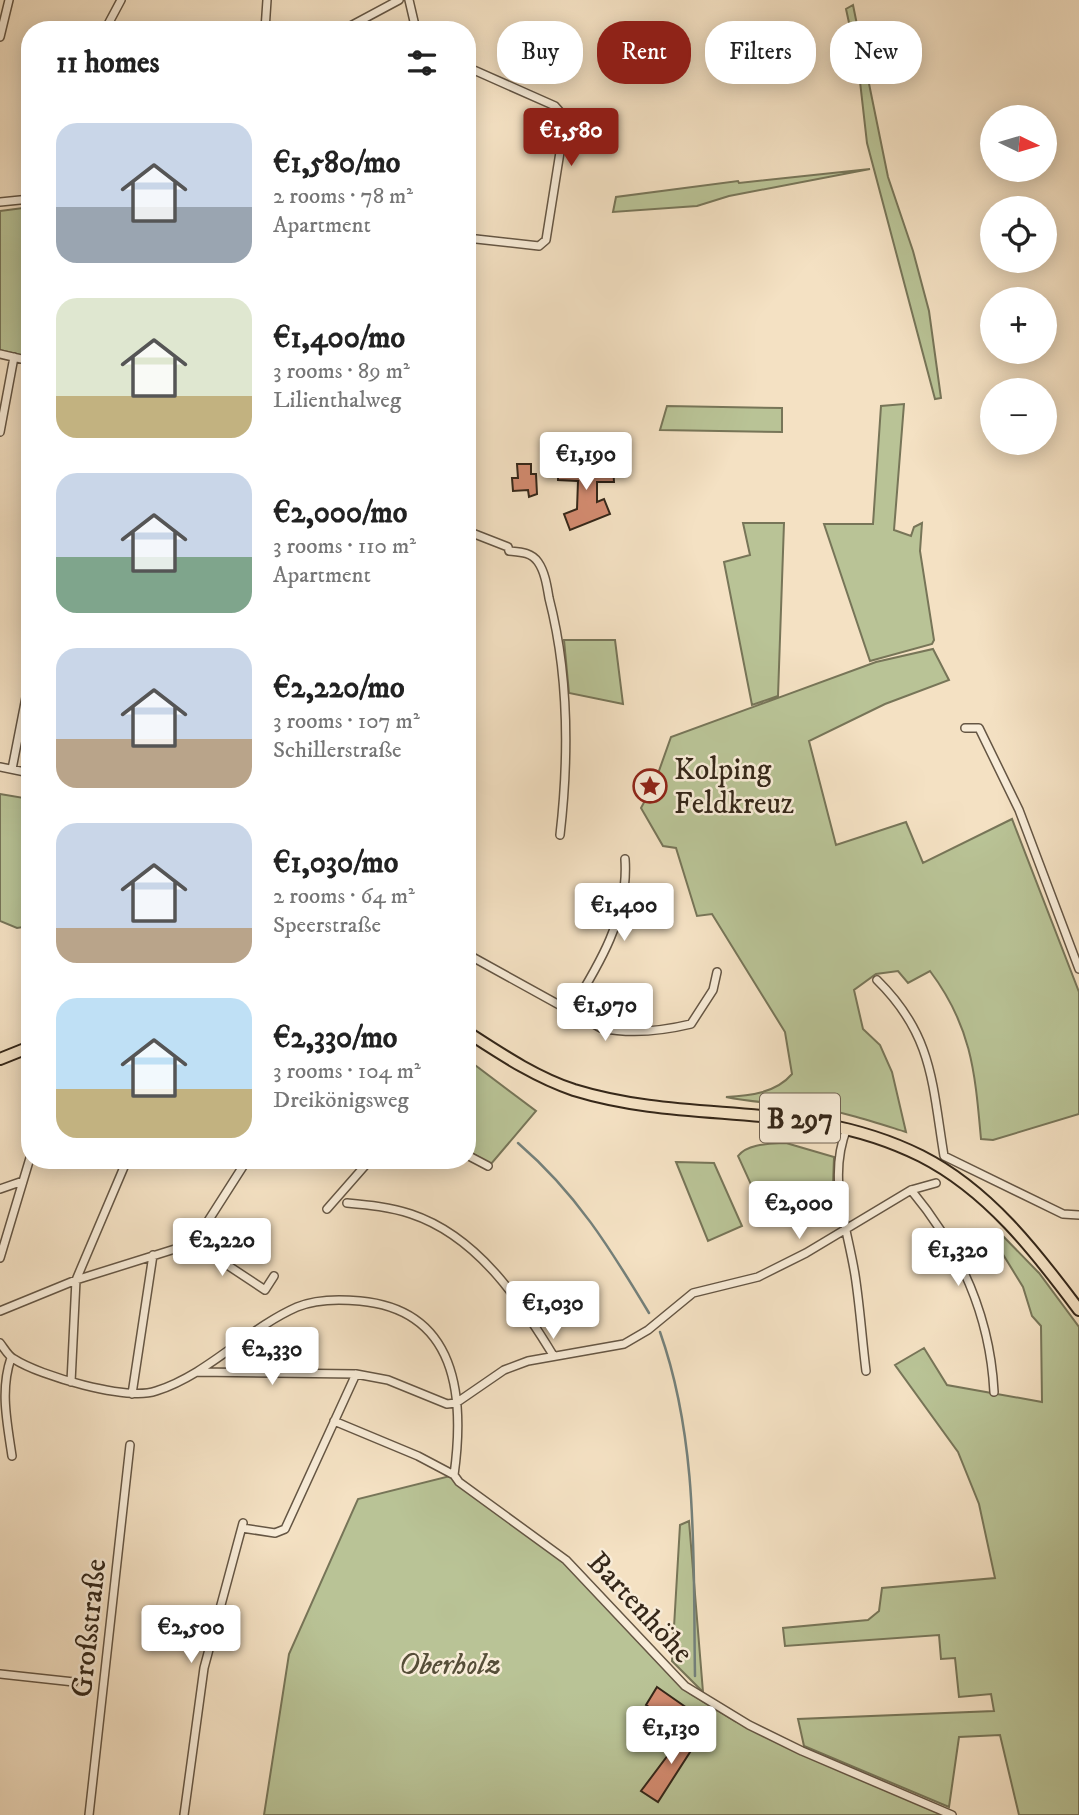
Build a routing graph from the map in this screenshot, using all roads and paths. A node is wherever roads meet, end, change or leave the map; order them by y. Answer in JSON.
{"nodes":[{"id":1,"x":9,"y":0,"type":"edge"},
{"id":2,"x":121,"y":0,"type":"edge"},
{"id":3,"x":267,"y":0,"type":"edge"},
{"id":4,"x":399,"y":0,"type":"edge"},
{"id":5,"x":408,"y":0,"type":"edge"},
{"id":6,"x":110,"y":21,"type":"edge"},
{"id":7,"x":266,"y":21,"type":"edge"},
{"id":8,"x":360,"y":21,"type":"edge"},
{"id":9,"x":414,"y":21,"type":"edge"},
{"id":10,"x":0,"y":37,"type":"edge"},
{"id":11,"x":476,"y":71,"type":"edge"},
{"id":12,"x":21,"y":200,"type":"edge"},
{"id":13,"x":0,"y":202,"type":"edge"},
{"id":14,"x":476,"y":239,"type":"edge"},
{"id":15,"x":0,"y":354,"type":"edge"},
{"id":16,"x":15,"y":357,"type":"junction"},
{"id":17,"x":21,"y":359,"type":"edge"},
{"id":18,"x":0,"y":432,"type":"edge"},
{"id":19,"x":476,"y":535,"type":"edge"},
{"id":20,"x":21,"y":723,"type":"edge"},
{"id":21,"x":965,"y":728,"type":"dead end"},
{"id":22,"x":0,"y":767,"type":"edge"},
{"id":23,"x":12,"y":769,"type":"junction"},
{"id":24,"x":21,"y":770,"type":"edge"},
{"id":25,"x":559,"y":835,"type":"dead end"},
{"id":26,"x":625,"y":859,"type":"dead end"},
{"id":27,"x":476,"y":959,"type":"edge"},
{"id":28,"x":1079,"y":969,"type":"edge"},
{"id":29,"x":717,"y":972,"type":"dead end"},
{"id":30,"x":877,"y":980,"type":"dead end"},
{"id":31,"x":570,"y":1012,"type":"junction"},
{"id":32,"x":476,"y":1038,"type":"edge"},
{"id":33,"x":21,"y":1051,"type":"edge"},
{"id":34,"x":0,"y":1059,"type":"edge"},
{"id":35,"x":847,"y":1128,"type":"junction"},
{"id":36,"x":476,"y":1160,"type":"edge"},
{"id":37,"x":488,"y":1166,"type":"dead end"},
{"id":38,"x":27,"y":1169,"type":"edge"},
{"id":39,"x":123,"y":1169,"type":"edge"},
{"id":40,"x":241,"y":1169,"type":"edge"},
{"id":41,"x":362,"y":1169,"type":"edge"},
{"id":42,"x":23,"y":1181,"type":"junction"},
{"id":43,"x":936,"y":1183,"type":"dead end"},
{"id":44,"x":0,"y":1189,"type":"edge"},
{"id":45,"x":911,"y":1190,"type":"junction"},
{"id":46,"x":347,"y":1203,"type":"dead end"},
{"id":47,"x":327,"y":1209,"type":"dead end"},
{"id":48,"x":1079,"y":1215,"type":"edge"},
{"id":49,"x":846,"y":1230,"type":"junction"},
{"id":50,"x":194,"y":1243,"type":"junction"},
{"id":51,"x":153,"y":1255,"type":"junction"},
{"id":52,"x":0,"y":1258,"type":"edge"},
{"id":53,"x":274,"y":1276,"type":"dead end"},
{"id":54,"x":76,"y":1280,"type":"junction"},
{"id":55,"x":1079,"y":1310,"type":"edge"},
{"id":56,"x":0,"y":1311,"type":"edge"},
{"id":57,"x":0,"y":1343,"type":"edge"},
{"id":58,"x":554,"y":1355,"type":"junction"},
{"id":59,"x":11,"y":1358,"type":"junction"},
{"id":60,"x":866,"y":1371,"type":"dead end"},
{"id":61,"x":196,"y":1372,"type":"junction"},
{"id":62,"x":356,"y":1374,"type":"junction"},
{"id":63,"x":71,"y":1382,"type":"junction"},
{"id":64,"x":994,"y":1392,"type":"dead end"},
{"id":65,"x":132,"y":1394,"type":"junction"},
{"id":66,"x":456,"y":1403,"type":"junction"},
{"id":67,"x":334,"y":1421,"type":"junction"},
{"id":68,"x":130,"y":1445,"type":"dead end"},
{"id":69,"x":12,"y":1455,"type":"dead end"},
{"id":70,"x":456,"y":1478,"type":"junction"},
{"id":71,"x":0,"y":1674,"type":"edge"},
{"id":72,"x":74,"y":1682,"type":"dead end"},
{"id":73,"x":89,"y":1815,"type":"edge"},
{"id":74,"x":184,"y":1815,"type":"edge"},
{"id":75,"x":953,"y":1815,"type":"edge"}],
"edges":[{"from":1,"to":10,"type":"street"},
{"from":2,"to":6,"type":"street"},
{"from":3,"to":7,"type":"street"},
{"from":4,"to":8,"type":"street"},
{"from":5,"to":9,"type":"street"},
{"from":11,"to":14,"type":"street"},
{"from":12,"to":13,"type":"street"},
{"from":15,"to":16,"type":"street"},
{"from":16,"to":17,"type":"street"},
{"from":16,"to":18,"type":"street"},
{"from":19,"to":25,"type":"street"},
{"from":20,"to":23,"type":"street"},
{"from":21,"to":28,"type":"street"},
{"from":22,"to":23,"type":"street"},
{"from":23,"to":24,"type":"street"},
{"from":26,"to":31,"type":"street"},
{"from":27,"to":31,"type":"street"},
{"from":29,"to":31,"type":"street"},
{"from":30,"to":48,"type":"street"},
{"from":32,"to":35,"type":"main road","number":"B 297"},
{"from":33,"to":34,"type":"main road"},
{"from":35,"to":49,"type":"street"},
{"from":35,"to":55,"type":"main road","number":"B 297"},
{"from":36,"to":37,"type":"street"},
{"from":38,"to":42,"type":"street"},
{"from":39,"to":54,"type":"street"},
{"from":40,"to":50,"type":"street"},
{"from":41,"to":47,"type":"street"},
{"from":42,"to":44,"type":"street"},
{"from":42,"to":52,"type":"street"},
{"from":43,"to":45,"type":"street"},
{"from":45,"to":49,"type":"street"},
{"from":45,"to":64,"type":"street"},
{"from":46,"to":58,"type":"street"},
{"from":49,"to":58,"type":"street"},
{"from":49,"to":60,"type":"street"},
{"from":50,"to":51,"type":"street"},
{"from":50,"to":53,"type":"street"},
{"from":51,"to":54,"type":"street"},
{"from":51,"to":65,"type":"street"},
{"from":54,"to":56,"type":"street"},
{"from":54,"to":63,"type":"street"},
{"from":57,"to":59,"type":"street"},
{"from":58,"to":66,"type":"street"},
{"from":59,"to":63,"type":"street"},
{"from":59,"to":69,"type":"street"},
{"from":61,"to":62,"type":"street"},
{"from":61,"to":65,"type":"street"},
{"from":61,"to":66,"type":"street"},
{"from":62,"to":66,"type":"street"},
{"from":62,"to":67,"type":"street"},
{"from":63,"to":65,"type":"street"},
{"from":66,"to":70,"type":"street"},
{"from":67,"to":70,"type":"street","name":"Bartenhöhe"},
{"from":67,"to":74,"type":"street"},
{"from":68,"to":73,"type":"street","name":"Großstraße"},
{"from":70,"to":75,"type":"street","name":"Bartenhöhe"},
{"from":71,"to":72,"type":"street"}]}
